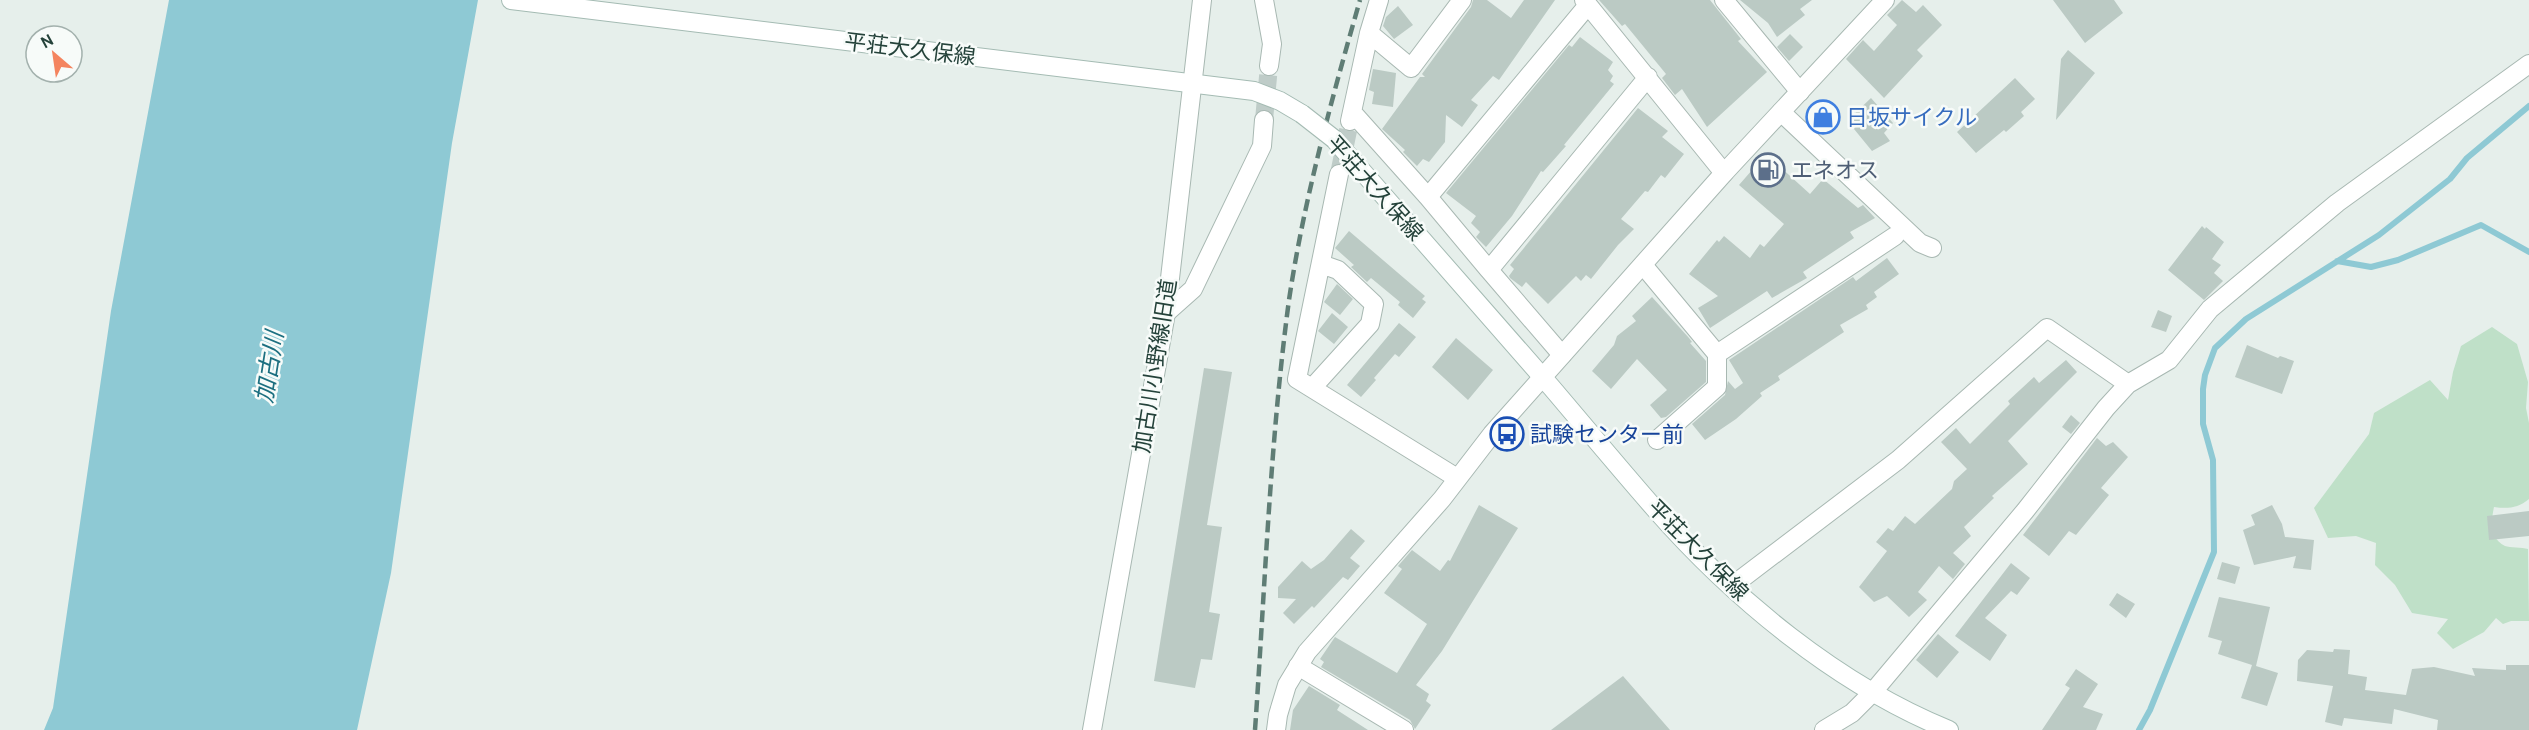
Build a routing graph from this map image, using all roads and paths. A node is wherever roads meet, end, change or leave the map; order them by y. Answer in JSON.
{"nodes":[{"id":1,"x":511,"y":0,"type":"edge"},
{"id":2,"x":1202,"y":0,"type":"edge"},
{"id":3,"x":1264,"y":0,"type":"edge"},
{"id":4,"x":1379,"y":0,"type":"edge"},
{"id":5,"x":1461,"y":0,"type":"edge"},
{"id":6,"x":1725,"y":0,"type":"edge"},
{"id":7,"x":1885,"y":0,"type":"edge"},
{"id":8,"x":1586,"y":3,"type":"edge"},
{"id":9,"x":1369,"y":33,"type":"junction"},
{"id":10,"x":2529,"y":64,"type":"edge"},
{"id":11,"x":1269,"y":66,"type":"tunnel mouth"},
{"id":12,"x":1648,"y":77,"type":"junction"},
{"id":13,"x":1192,"y":83,"type":"junction"},
{"id":14,"x":1800,"y":92,"type":"junction"},
{"id":15,"x":1781,"y":112,"type":"junction"},
{"id":16,"x":1264,"y":120,"type":"tunnel mouth"},
{"id":17,"x":1724,"y":173,"type":"junction"},
{"id":18,"x":1339,"y":174,"type":"tunnel mouth"},
{"id":19,"x":1428,"y":197,"type":"junction"},
{"id":20,"x":1895,"y":236,"type":"dead end"},
{"id":21,"x":1932,"y":248,"type":"dead end"},
{"id":22,"x":1321,"y":264,"type":"junction"},
{"id":23,"x":1643,"y":265,"type":"junction"},
{"id":24,"x":1489,"y":270,"type":"junction"},
{"id":25,"x":1166,"y":313,"type":"junction"},
{"id":26,"x":1717,"y":354,"type":"junction"},
{"id":27,"x":1562,"y":355,"type":"junction"},
{"id":28,"x":1543,"y":378,"type":"junction"},
{"id":29,"x":1305,"y":383,"type":"junction"},
{"id":30,"x":2128,"y":384,"type":"junction"},
{"id":31,"x":1669,"y":437,"type":"dead end"},
{"id":32,"x":1456,"y":478,"type":"junction"},
{"id":33,"x":1732,"y":586,"type":"junction"},
{"id":34,"x":1298,"y":666,"type":"junction"},
{"id":35,"x":1872,"y":693,"type":"junction"},
{"id":36,"x":1092,"y":730,"type":"edge"},
{"id":37,"x":1276,"y":730,"type":"edge"},
{"id":38,"x":1404,"y":730,"type":"edge"},
{"id":39,"x":1824,"y":730,"type":"edge"},
{"id":40,"x":1950,"y":730,"type":"edge"}],
"edges":[{"from":1,"to":13,"type":"street","name":"平荘大久保線"},
{"from":2,"to":13,"type":"street","name":"加古川小野線旧道"},
{"from":3,"to":11,"type":"street"},
{"from":4,"to":9,"type":"street"},
{"from":5,"to":9,"type":"street"},
{"from":6,"to":14,"type":"street"},
{"from":7,"to":14,"type":"street"},
{"from":8,"to":12,"type":"street"},
{"from":8,"to":19,"type":"street"},
{"from":9,"to":19,"type":"street"},
{"from":10,"to":30,"type":"street"},
{"from":12,"to":17,"type":"street"},
{"from":12,"to":24,"type":"street"},
{"from":13,"to":25,"type":"street","name":"加古川小野線旧道"},
{"from":13,"to":28,"type":"street","name":"平荘大久保線","bridge":true},
{"from":14,"to":15,"type":"street"},
{"from":15,"to":17,"type":"street"},
{"from":15,"to":21,"type":"street"},
{"from":16,"to":25,"type":"street"},
{"from":17,"to":23,"type":"street"},
{"from":18,"to":22,"type":"street"},
{"from":19,"to":24,"type":"street"},
{"from":20,"to":26,"type":"street"},
{"from":22,"to":29,"type":"street"},
{"from":22,"to":29,"type":"street"},
{"from":23,"to":26,"type":"street"},
{"from":23,"to":27,"type":"street"},
{"from":24,"to":27,"type":"street"},
{"from":25,"to":36,"type":"street","name":"加古川小野線旧道"},
{"from":26,"to":31,"type":"street"},
{"from":27,"to":28,"type":"street"},
{"from":28,"to":32,"type":"street"},
{"from":28,"to":33,"type":"street","name":"平荘大久保線"},
{"from":29,"to":32,"type":"street"},
{"from":30,"to":33,"type":"street"},
{"from":30,"to":35,"type":"street"},
{"from":32,"to":34,"type":"street"},
{"from":33,"to":35,"type":"street","name":"平荘大久保線"},
{"from":34,"to":37,"type":"street"},
{"from":34,"to":38,"type":"street"},
{"from":35,"to":39,"type":"street"},
{"from":35,"to":40,"type":"street","name":"平荘大久保線"}]}
